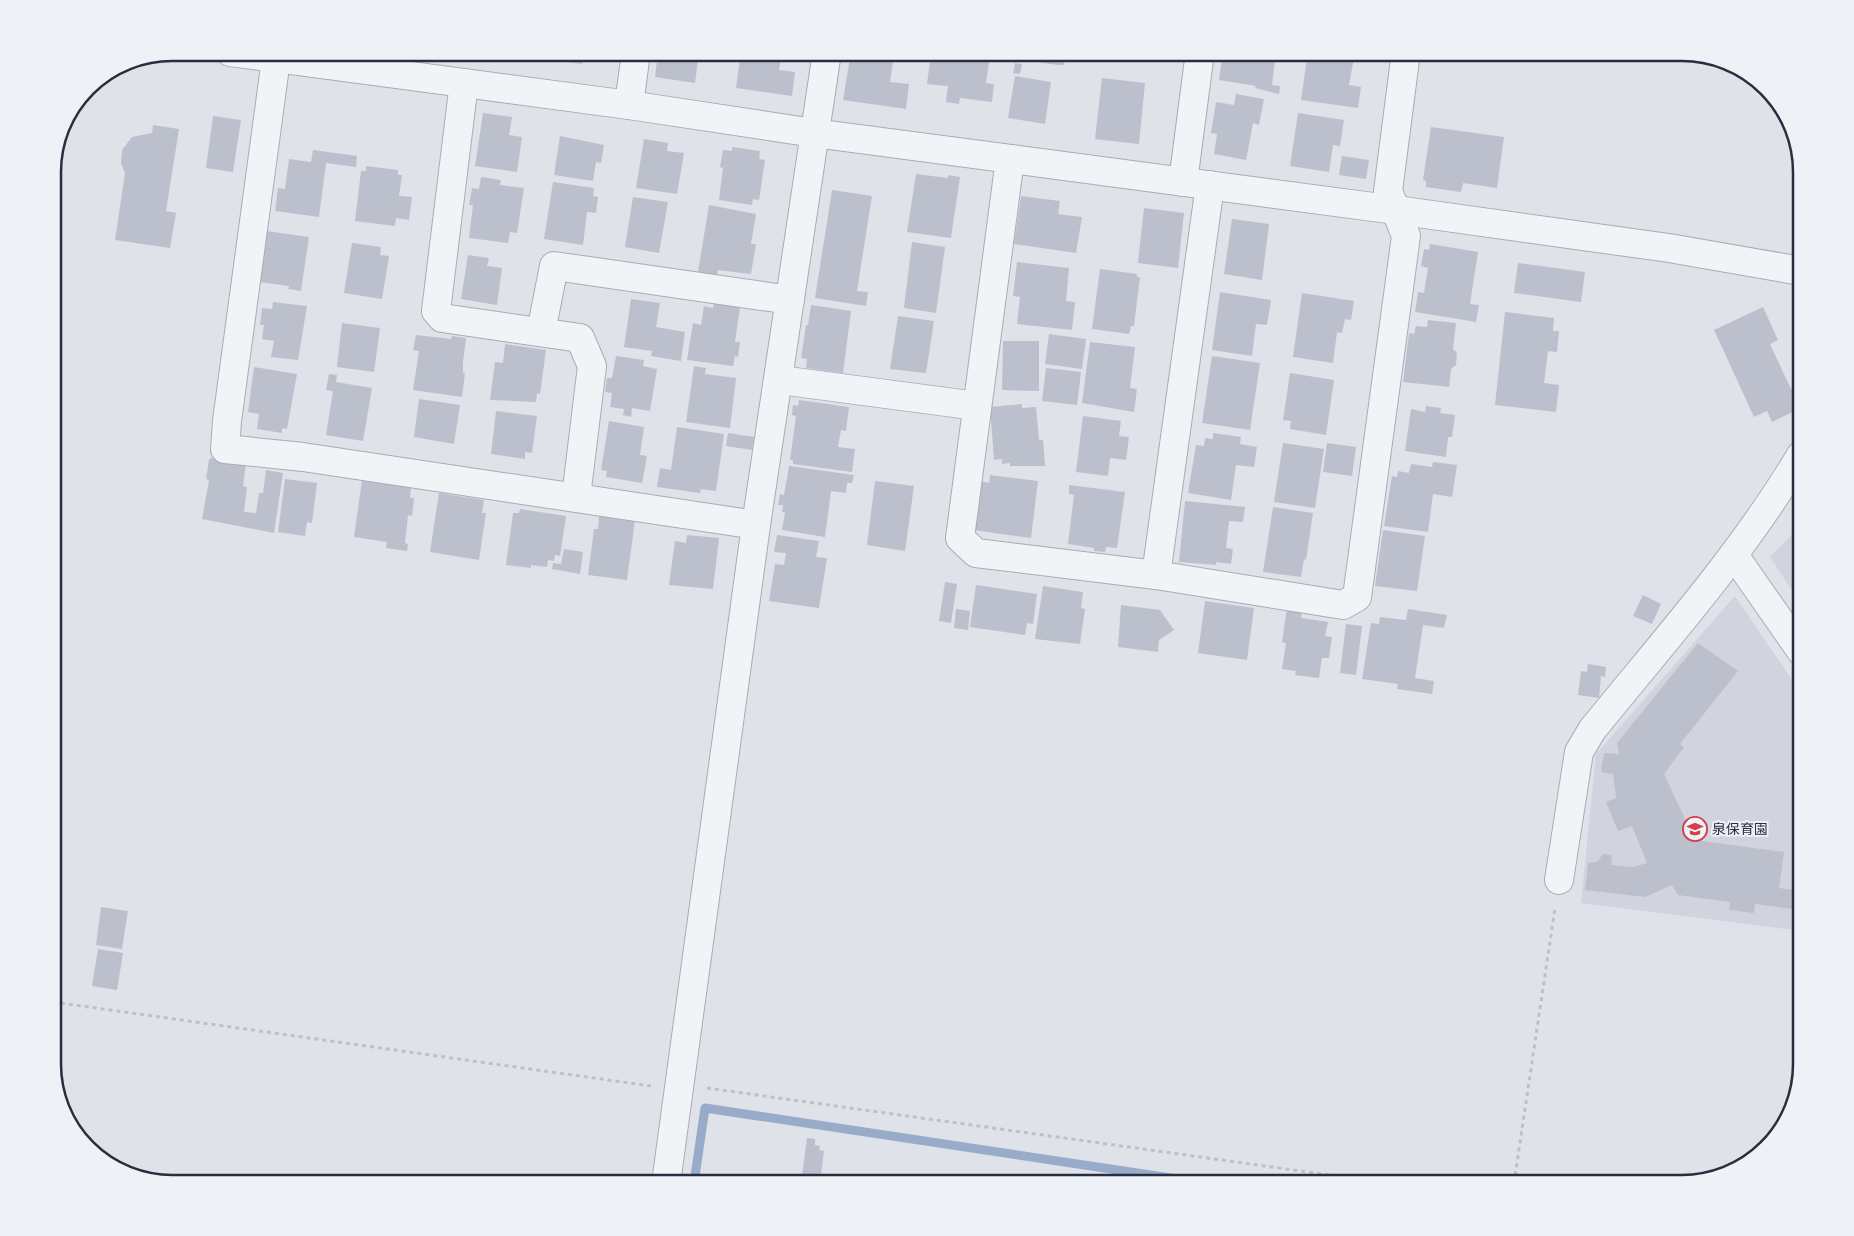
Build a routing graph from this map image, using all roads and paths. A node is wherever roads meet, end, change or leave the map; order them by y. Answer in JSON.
{"nodes":[{"id":1,"x":276,"y":61,"type":"edge"},
{"id":2,"x":313,"y":61,"type":"edge"},
{"id":3,"x":635,"y":61,"type":"edge"},
{"id":4,"x":826,"y":61,"type":"edge"},
{"id":5,"x":1199,"y":61,"type":"edge"},
{"id":6,"x":1405,"y":61,"type":"edge"},
{"id":7,"x":464,"y":82,"type":"junction"},
{"id":8,"x":629,"y":104,"type":"junction"},
{"id":9,"x":814,"y":133,"type":"junction"},
{"id":10,"x":1010,"y":159,"type":"junction"},
{"id":11,"x":1182,"y":182,"type":"junction"},
{"id":12,"x":1210,"y":185,"type":"junction"},
{"id":13,"x":1396,"y":210,"type":"junction"},
{"id":14,"x":1793,"y":269,"type":"edge"},
{"id":15,"x":790,"y":300,"type":"junction"},
{"id":16,"x":541,"y":332,"type":"junction"},
{"id":17,"x":780,"y":380,"type":"junction"},
{"id":18,"x":977,"y":406,"type":"junction"},
{"id":19,"x":1793,"y":470,"type":"edge"},
{"id":20,"x":576,"y":497,"type":"junction"},
{"id":21,"x":756,"y":525,"type":"junction"},
{"id":22,"x":1734,"y":555,"type":"junction"},
{"id":23,"x":1156,"y":574,"type":"junction"},
{"id":24,"x":1793,"y":638,"type":"edge"},
{"id":25,"x":1559,"y":880,"type":"joint"},
{"id":26,"x":61,"y":1003,"type":"edge"},
{"id":27,"x":681,"y":1086,"type":"junction"},
{"id":28,"x":667,"y":1175,"type":"edge"},
{"id":29,"x":1322,"y":1175,"type":"edge"},
{"id":30,"x":1515,"y":1175,"type":"edge"}],
"edges":[{"from":1,"to":20,"type":"street"},
{"from":2,"to":7,"type":"street"},
{"from":3,"to":8,"type":"street"},
{"from":4,"to":9,"type":"street"},
{"from":5,"to":11,"type":"street"},
{"from":6,"to":13,"type":"street"},
{"from":7,"to":8,"type":"street"},
{"from":7,"to":16,"type":"street"},
{"from":8,"to":9,"type":"street"},
{"from":9,"to":10,"type":"street"},
{"from":9,"to":15,"type":"street"},
{"from":10,"to":11,"type":"street"},
{"from":10,"to":18,"type":"street"},
{"from":11,"to":12,"type":"street"},
{"from":12,"to":13,"type":"street"},
{"from":12,"to":23,"type":"street"},
{"from":13,"to":14,"type":"street"},
{"from":13,"to":23,"type":"street"},
{"from":15,"to":16,"type":"street"},
{"from":15,"to":17,"type":"street"},
{"from":16,"to":20,"type":"street"},
{"from":17,"to":18,"type":"street"},
{"from":17,"to":21,"type":"street"},
{"from":18,"to":23,"type":"street"},
{"from":19,"to":22,"type":"street"},
{"from":20,"to":21,"type":"street"},
{"from":21,"to":27,"type":"street"},
{"from":22,"to":24,"type":"street"},
{"from":22,"to":25,"type":"street"},
{"from":25,"to":30,"type":"path"},
{"from":26,"to":27,"type":"path"},
{"from":27,"to":28,"type":"street"},
{"from":27,"to":29,"type":"path"}]}
